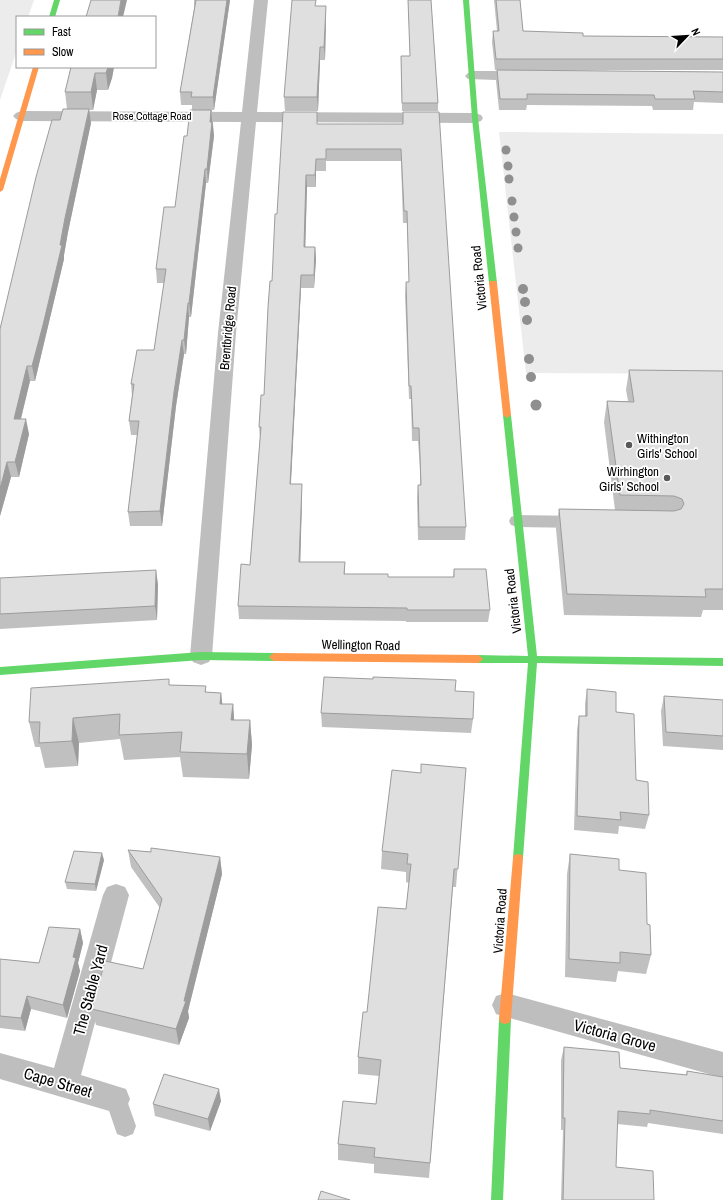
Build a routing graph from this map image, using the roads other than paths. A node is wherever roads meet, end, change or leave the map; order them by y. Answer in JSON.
{"nodes":[{"id":1,"x":57,"y":0,"type":"edge"},
{"id":2,"x":261,"y":0,"type":"edge"},
{"id":3,"x":466,"y":0,"type":"edge"},
{"id":4,"x":52,"y":16,"type":"edge"},
{"id":5,"x":36,"y":68,"type":"edge"},
{"id":6,"x":473,"y":76,"type":"junction"},
{"id":7,"x":543,"y":76,"type":"edge"},
{"id":8,"x":21,"y":116,"type":"junction"},
{"id":9,"x":250,"y":116,"type":"junction"},
{"id":10,"x":475,"y":118,"type":"junction"},
{"id":11,"x":0,"y":190,"type":"edge"},
{"id":12,"x":517,"y":521,"type":"junction"},
{"id":13,"x":593,"y":522,"type":"edge"},
{"id":14,"x":201,"y":656,"type":"junction"},
{"id":15,"x":533,"y":660,"type":"junction"},
{"id":16,"x":723,"y":662,"type":"edge"},
{"id":17,"x":0,"y":671,"type":"edge"},
{"id":18,"x":116,"y":896,"type":"dead end"},
{"id":19,"x":506,"y":1005,"type":"junction"},
{"id":20,"x":723,"y":1065,"type":"edge"},
{"id":21,"x":0,"y":1066,"type":"edge"},
{"id":22,"x":64,"y":1084,"type":"junction"},
{"id":23,"x":116,"y":1099,"type":"joint"},
{"id":24,"x":126,"y":1126,"type":"dead end"},
{"id":25,"x":497,"y":1200,"type":"edge"}],
"edges":[{"from":1,"to":4,"type":"street"},
{"from":2,"to":9,"type":"street","name":"Brentbridge Road"},
{"from":3,"to":6,"type":"street","name":"Victoria Road"},
{"from":5,"to":8,"type":"street"},
{"from":6,"to":7,"type":"street"},
{"from":6,"to":10,"type":"street","name":"Victoria Road"},
{"from":8,"to":9,"type":"street","name":"Rose Cottage Road"},
{"from":8,"to":11,"type":"street"},
{"from":9,"to":10,"type":"street","name":"Rose Cottage Road"},
{"from":9,"to":14,"type":"street","name":"Brentbridge Road"},
{"from":10,"to":12,"type":"street","name":"Victoria Road"},
{"from":12,"to":13,"type":"lane"},
{"from":12,"to":15,"type":"street","name":"Victoria Road"},
{"from":14,"to":15,"type":"street","name":"Wellington Road"},
{"from":14,"to":17,"type":"street","name":"Wellington Road"},
{"from":15,"to":16,"type":"street","name":"Wellington Road"},
{"from":15,"to":19,"type":"street","name":"Victoria Road"},
{"from":18,"to":22,"type":"street","name":"The Stable Yard"},
{"from":19,"to":20,"type":"street","name":"Victoria Grove"},
{"from":19,"to":25,"type":"street","name":"Victoria Road"},
{"from":21,"to":22,"type":"street","name":"Cape Street"},
{"from":22,"to":23,"type":"street","name":"Cape Street"},
{"from":23,"to":24,"type":"lane"}]}
